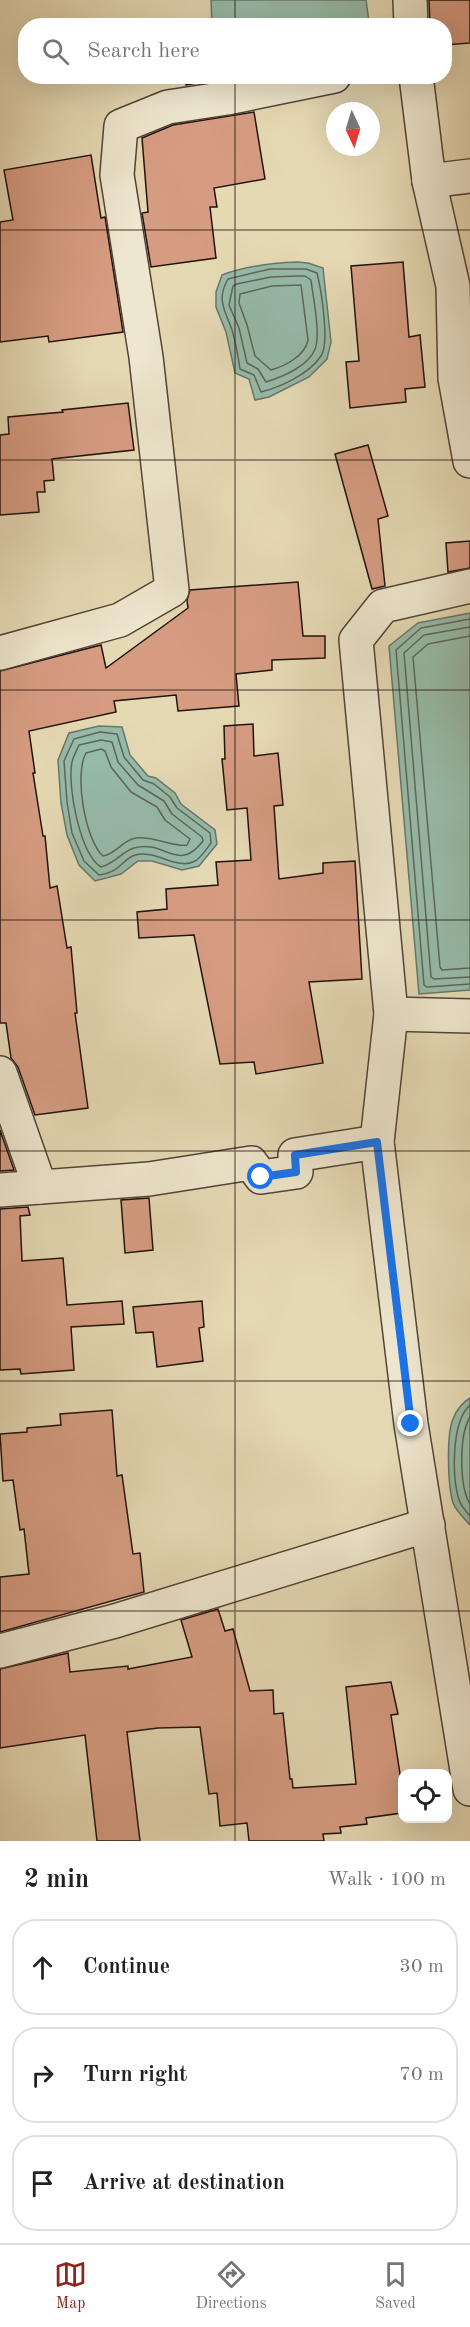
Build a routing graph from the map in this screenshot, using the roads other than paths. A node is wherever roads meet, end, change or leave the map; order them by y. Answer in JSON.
{"nodes":[{"id":1,"x":410,"y":0,"type":"edge"},
{"id":2,"x":411,"y":18,"type":"edge"},
{"id":3,"x":295,"y":84,"type":"edge"},
{"id":4,"x":417,"y":84,"type":"edge"},
{"id":5,"x":470,"y":176,"type":"edge"},
{"id":6,"x":429,"y":181,"type":"junction"},
{"id":7,"x":470,"y":461,"type":"edge"},
{"id":8,"x":470,"y":586,"type":"edge"},
{"id":9,"x":0,"y":652,"type":"edge"},
{"id":10,"x":392,"y":1014,"type":"junction"},
{"id":11,"x":470,"y":1016,"type":"edge"},
{"id":12,"x":0,"y":1073,"type":"edge"},
{"id":13,"x":377,"y":1142,"type":"junction"},
{"id":14,"x":40,"y":1187,"type":"junction"},
{"id":15,"x":0,"y":1190,"type":"edge"},
{"id":16,"x":428,"y":1525,"type":"junction"},
{"id":17,"x":0,"y":1651,"type":"edge"},
{"id":18,"x":470,"y":1789,"type":"edge"}],
"edges":[{"from":1,"to":2,"type":"street"},
{"from":3,"to":9,"type":"street"},
{"from":4,"to":6,"type":"street"},
{"from":5,"to":6,"type":"street"},
{"from":6,"to":7,"type":"street"},
{"from":8,"to":10,"type":"street"},
{"from":10,"to":11,"type":"street"},
{"from":10,"to":13,"type":"street"},
{"from":12,"to":14,"type":"street"},
{"from":13,"to":14,"type":"street"},
{"from":13,"to":16,"type":"street"},
{"from":14,"to":15,"type":"street"},
{"from":16,"to":17,"type":"street"},
{"from":16,"to":18,"type":"street"}]}
